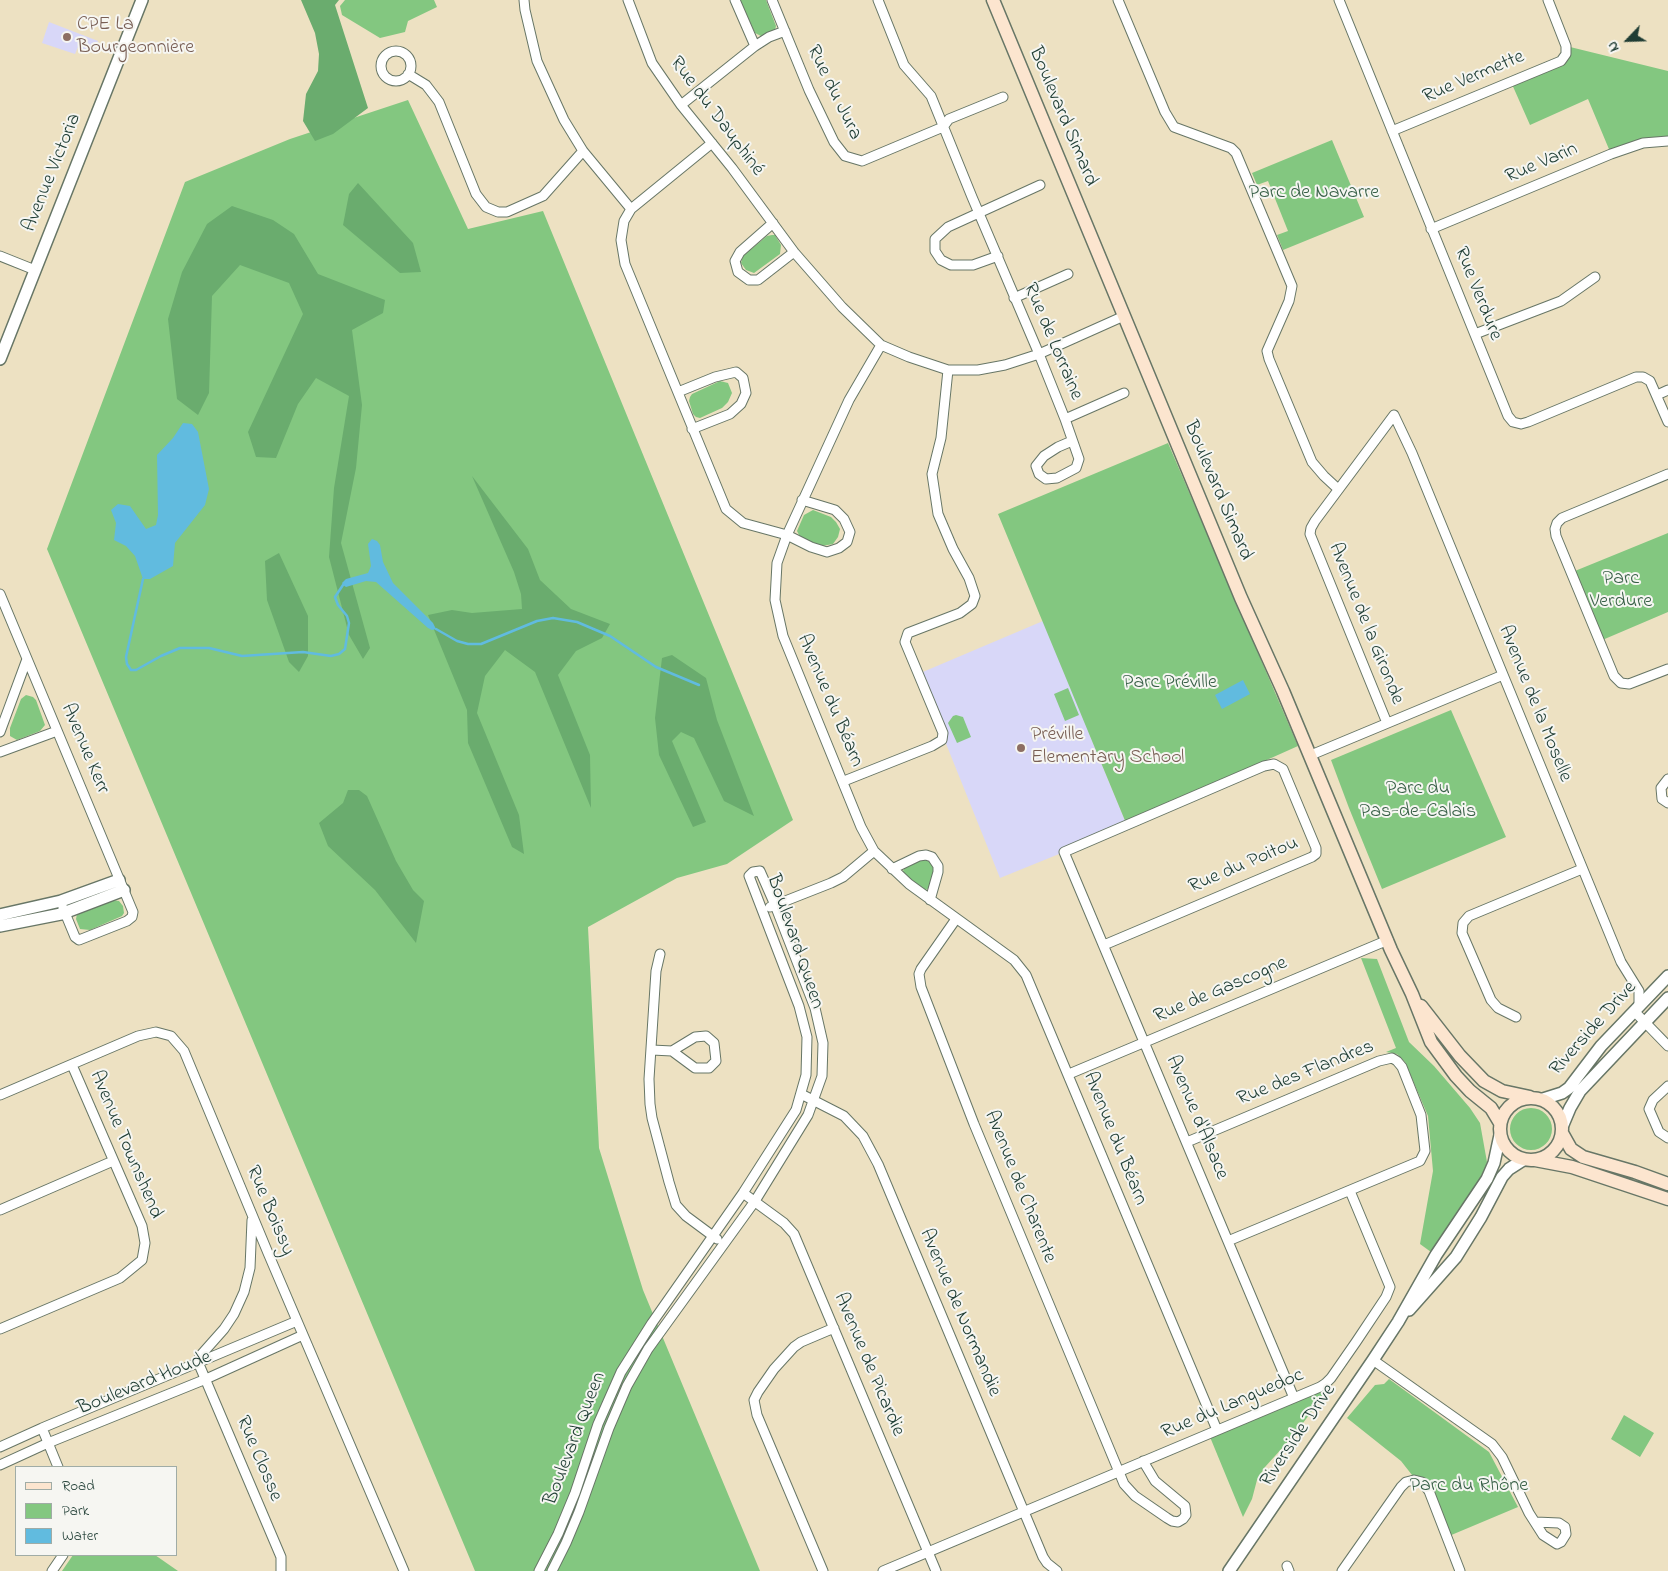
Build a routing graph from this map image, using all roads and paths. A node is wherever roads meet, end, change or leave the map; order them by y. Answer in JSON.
{"nodes":[{"id":1,"x":142,"y":0,"type":"edge"},
{"id":2,"x":524,"y":0,"type":"edge"},
{"id":3,"x":628,"y":0,"type":"edge"},
{"id":4,"x":735,"y":0,"type":"edge"},
{"id":5,"x":772,"y":0,"type":"edge"},
{"id":6,"x":878,"y":0,"type":"edge"},
{"id":7,"x":993,"y":0,"type":"edge"},
{"id":8,"x":1118,"y":0,"type":"edge"},
{"id":9,"x":1339,"y":0,"type":"edge"},
{"id":10,"x":1548,"y":0,"type":"edge"},
{"id":11,"x":785,"y":31,"type":"junction"},
{"id":12,"x":755,"y":46,"type":"junction"},
{"id":13,"x":408,"y":74,"type":"dead end"},
{"id":14,"x":1003,"y":97,"type":"dead end"},
{"id":15,"x":681,"y":105,"type":"junction"},
{"id":16,"x":943,"y":127,"type":"junction"},
{"id":17,"x":1392,"y":131,"type":"junction"},
{"id":18,"x":1668,"y":141,"type":"edge"},
{"id":19,"x":712,"y":143,"type":"junction"},
{"id":20,"x":583,"y":151,"type":"junction"},
{"id":21,"x":1040,"y":185,"type":"dead end"},
{"id":22,"x":631,"y":209,"type":"junction"},
{"id":23,"x":979,"y":212,"type":"junction"},
{"id":24,"x":773,"y":224,"type":"junction"},
{"id":25,"x":1431,"y":229,"type":"junction"},
{"id":26,"x":794,"y":252,"type":"junction"},
{"id":27,"x":0,"y":256,"type":"edge"},
{"id":28,"x":998,"y":256,"type":"junction"},
{"id":29,"x":35,"y":270,"type":"junction"},
{"id":30,"x":1068,"y":274,"type":"dead end"},
{"id":31,"x":1595,"y":276,"type":"dead end"},
{"id":32,"x":1014,"y":298,"type":"junction"},
{"id":33,"x":1124,"y":316,"type":"junction"},
{"id":34,"x":1475,"y":334,"type":"junction"},
{"id":35,"x":881,"y":345,"type":"junction"},
{"id":36,"x":1039,"y":354,"type":"junction"},
{"id":37,"x":0,"y":359,"type":"edge"},
{"id":38,"x":948,"y":370,"type":"junction"},
{"id":39,"x":1668,"y":390,"type":"edge"},
{"id":40,"x":678,"y":392,"type":"junction"},
{"id":41,"x":1124,"y":393,"type":"dead end"},
{"id":42,"x":1657,"y":395,"type":"junction"},
{"id":43,"x":1394,"y":415,"type":"joint"},
{"id":44,"x":1065,"y":419,"type":"junction"},
{"id":45,"x":1668,"y":422,"type":"edge"},
{"id":46,"x":692,"y":429,"type":"junction"},
{"id":47,"x":1072,"y":441,"type":"junction"},
{"id":48,"x":1668,"y":474,"type":"edge"},
{"id":49,"x":1338,"y":489,"type":"junction"},
{"id":50,"x":802,"y":500,"type":"junction"},
{"id":51,"x":787,"y":535,"type":"junction"},
{"id":52,"x":0,"y":594,"type":"edge"},
{"id":53,"x":27,"y":659,"type":"junction"},
{"id":54,"x":1668,"y":669,"type":"edge"},
{"id":55,"x":1503,"y":675,"type":"junction"},
{"id":56,"x":1387,"y":723,"type":"junction"},
{"id":57,"x":57,"y":731,"type":"junction"},
{"id":58,"x":0,"y":732,"type":"edge"},
{"id":59,"x":0,"y":752,"type":"edge"},
{"id":60,"x":1310,"y":755,"type":"junction"},
{"id":61,"x":1668,"y":779,"type":"edge"},
{"id":62,"x":844,"y":781,"type":"junction"},
{"id":63,"x":1668,"y":803,"type":"edge"},
{"id":64,"x":874,"y":851,"type":"junction"},
{"id":65,"x":1064,"y":852,"type":"joint"},
{"id":66,"x":892,"y":869,"type":"junction"},
{"id":67,"x":1582,"y":869,"type":"junction"},
{"id":68,"x":122,"y":885,"type":"junction"},
{"id":69,"x":930,"y":900,"type":"junction"},
{"id":70,"x":61,"y":901,"type":"junction"},
{"id":71,"x":775,"y":905,"type":"junction"},
{"id":72,"x":763,"y":910,"type":"junction"},
{"id":73,"x":65,"y":912,"type":"junction"},
{"id":74,"x":0,"y":915,"type":"edge"},
{"id":75,"x":956,"y":919,"type":"junction"},
{"id":76,"x":0,"y":926,"type":"edge"},
{"id":77,"x":1388,"y":940,"type":"junction"},
{"id":78,"x":1104,"y":945,"type":"junction"},
{"id":79,"x":660,"y":954,"type":"dead end"},
{"id":80,"x":1668,"y":976,"type":"edge"},
{"id":81,"x":1412,"y":994,"type":"junction"},
{"id":82,"x":1668,"y":998,"type":"edge"},
{"id":83,"x":1636,"y":1009,"type":"junction"},
{"id":84,"x":1516,"y":1017,"type":"dead end"},
{"id":85,"x":1645,"y":1022,"type":"junction"},
{"id":86,"x":1145,"y":1042,"type":"junction"},
{"id":87,"x":1668,"y":1046,"type":"edge"},
{"id":88,"x":652,"y":1050,"type":"junction"},
{"id":89,"x":672,"y":1051,"type":"junction"},
{"id":90,"x":72,"y":1065,"type":"junction"},
{"id":91,"x":1069,"y":1074,"type":"junction"},
{"id":92,"x":1668,"y":1086,"type":"edge"},
{"id":93,"x":801,"y":1094,"type":"junction"},
{"id":94,"x":0,"y":1095,"type":"edge"},
{"id":95,"x":1538,"y":1098,"type":"junction"},
{"id":96,"x":814,"y":1099,"type":"junction"},
{"id":97,"x":1500,"y":1129,"type":"junction"},
{"id":98,"x":1562,"y":1130,"type":"junction"},
{"id":99,"x":1668,"y":1138,"type":"edge"},
{"id":100,"x":1187,"y":1142,"type":"junction"},
{"id":101,"x":1528,"y":1160,"type":"junction"},
{"id":102,"x":113,"y":1161,"type":"junction"},
{"id":103,"x":1668,"y":1184,"type":"edge"},
{"id":104,"x":1350,"y":1191,"type":"junction"},
{"id":105,"x":743,"y":1193,"type":"junction"},
{"id":106,"x":1668,"y":1199,"type":"edge"},
{"id":107,"x":755,"y":1201,"type":"junction"},
{"id":108,"x":0,"y":1210,"type":"edge"},
{"id":109,"x":252,"y":1215,"type":"junction"},
{"id":110,"x":713,"y":1237,"type":"junction"},
{"id":111,"x":1228,"y":1241,"type":"junction"},
{"id":112,"x":723,"y":1244,"type":"junction"},
{"id":113,"x":297,"y":1321,"type":"junction"},
{"id":114,"x":1398,"y":1322,"type":"junction"},
{"id":115,"x":652,"y":1323,"type":"junction"},
{"id":116,"x":834,"y":1328,"type":"junction"},
{"id":117,"x":0,"y":1329,"type":"edge"},
{"id":118,"x":662,"y":1329,"type":"junction"},
{"id":119,"x":303,"y":1335,"type":"junction"},
{"id":120,"x":1373,"y":1360,"type":"junction"},
{"id":121,"x":198,"y":1362,"type":"junction"},
{"id":122,"x":206,"y":1379,"type":"junction"},
{"id":123,"x":1294,"y":1398,"type":"junction"},
{"id":124,"x":42,"y":1428,"type":"junction"},
{"id":125,"x":1217,"y":1430,"type":"junction"},
{"id":126,"x":48,"y":1443,"type":"junction"},
{"id":127,"x":0,"y":1447,"type":"edge"},
{"id":128,"x":1143,"y":1461,"type":"junction"},
{"id":129,"x":0,"y":1465,"type":"edge"},
{"id":130,"x":58,"y":1466,"type":"edge"},
{"id":131,"x":1119,"y":1471,"type":"junction"},
{"id":132,"x":1024,"y":1511,"type":"junction"},
{"id":133,"x":1536,"y":1522,"type":"dead end"},
{"id":134,"x":928,"y":1552,"type":"junction"},
{"id":135,"x":62,"y":1556,"type":"edge"},
{"id":136,"x":52,"y":1571,"type":"edge"},
{"id":137,"x":281,"y":1571,"type":"edge"},
{"id":138,"x":404,"y":1571,"type":"edge"},
{"id":139,"x":539,"y":1571,"type":"edge"},
{"id":140,"x":552,"y":1571,"type":"edge"},
{"id":141,"x":823,"y":1571,"type":"edge"},
{"id":142,"x":883,"y":1571,"type":"edge"},
{"id":143,"x":936,"y":1571,"type":"edge"},
{"id":144,"x":1057,"y":1571,"type":"edge"},
{"id":145,"x":1229,"y":1571,"type":"edge"},
{"id":146,"x":1342,"y":1571,"type":"edge"},
{"id":147,"x":1460,"y":1571,"type":"edge"}],
"edges":[{"from":1,"to":29,"type":"street","name":"Avenue Victoria"},
{"from":2,"to":20,"type":"street"},
{"from":3,"to":15,"type":"street","name":"Rue du Dauphiné"},
{"from":4,"to":12,"type":"street"},
{"from":5,"to":11,"type":"street","name":"Rue du Jura"},
{"from":6,"to":16,"type":"street","name":"Rue de Lorraine"},
{"from":7,"to":33,"type":"main road","name":"Boulevard Simard"},
{"from":8,"to":49,"type":"street"},
{"from":9,"to":17,"type":"street","name":"Rue Verdure"},
{"from":10,"to":17,"type":"street","name":"Rue Vermette"},
{"from":11,"to":12,"type":"street","name":"Rue du Jura"},
{"from":11,"to":16,"type":"street","name":"Rue du Jura"},
{"from":12,"to":15,"type":"street","name":"Rue du Jura"},
{"from":13,"to":20,"type":"street"},
{"from":14,"to":16,"type":"street","name":"Rue du Jura"},
{"from":15,"to":19,"type":"street","name":"Rue du Dauphiné"},
{"from":16,"to":23,"type":"street","name":"Rue de Lorraine"},
{"from":17,"to":25,"type":"street","name":"Rue Verdure"},
{"from":18,"to":25,"type":"street","name":"Rue Varin"},
{"from":19,"to":22,"type":"street"},
{"from":19,"to":24,"type":"street","name":"Rue du Dauphiné"},
{"from":20,"to":22,"type":"street"},
{"from":21,"to":23,"type":"street"},
{"from":22,"to":40,"type":"street"},
{"from":23,"to":28,"type":"street","name":"Rue de Lorraine"},
{"from":23,"to":28,"type":"street"},
{"from":24,"to":26,"type":"street","name":"Rue du Dauphiné"},
{"from":24,"to":26,"type":"street"},
{"from":25,"to":34,"type":"street","name":"Rue Verdure"},
{"from":26,"to":35,"type":"street","name":"Rue du Dauphiné"},
{"from":27,"to":29,"type":"street"},
{"from":28,"to":32,"type":"street","name":"Rue de Lorraine"},
{"from":29,"to":37,"type":"street","name":"Avenue Victoria"},
{"from":30,"to":32,"type":"street"},
{"from":31,"to":34,"type":"street"},
{"from":32,"to":36,"type":"street","name":"Rue de Lorraine"},
{"from":33,"to":36,"type":"street","name":"Rue du Dauphiné"},
{"from":33,"to":60,"type":"main road","name":"Boulevard Simard"},
{"from":34,"to":42,"type":"street","name":"Rue Verdure"},
{"from":35,"to":38,"type":"street","name":"Rue du Dauphiné"},
{"from":35,"to":50,"type":"street","name":"Avenue du Béarn"},
{"from":36,"to":38,"type":"street","name":"Rue du Dauphiné"},
{"from":36,"to":44,"type":"street","name":"Rue de Lorraine"},
{"from":38,"to":62,"type":"street"},
{"from":39,"to":42,"type":"street"},
{"from":40,"to":46,"type":"street"},
{"from":40,"to":46,"type":"street"},
{"from":41,"to":44,"type":"street"},
{"from":42,"to":45,"type":"street","name":"Rue Verdure"},
{"from":43,"to":49,"type":"street","name":"Avenue de la Gironde"},
{"from":43,"to":55,"type":"street","name":"Avenue de la Moselle"},
{"from":44,"to":47,"type":"street","name":"Rue de Lorraine"},
{"from":46,"to":51,"type":"street"},
{"from":47,"to":47,"type":"street","name":"Rue de Lorraine"},
{"from":48,"to":54,"type":"street"},
{"from":49,"to":56,"type":"street","name":"Avenue de la Gironde"},
{"from":50,"to":51,"type":"street","name":"Avenue du Béarn"},
{"from":50,"to":51,"type":"street"},
{"from":51,"to":62,"type":"street","name":"Avenue du Béarn"},
{"from":52,"to":53,"type":"street","name":"Avenue Kerr"},
{"from":53,"to":57,"type":"street","name":"Avenue Kerr"},
{"from":53,"to":58,"type":"street"},
{"from":55,"to":56,"type":"street"},
{"from":55,"to":67,"type":"street","name":"Avenue de la Moselle"},
{"from":56,"to":60,"type":"street"},
{"from":57,"to":59,"type":"street"},
{"from":57,"to":68,"type":"street","name":"Avenue Kerr"},
{"from":60,"to":77,"type":"main road","name":"Boulevard Simard"},
{"from":61,"to":63,"type":"street"},
{"from":62,"to":64,"type":"street","name":"Avenue du Béarn"},
{"from":64,"to":66,"type":"street","name":"Avenue du Béarn"},
{"from":64,"to":71,"type":"street"},
{"from":65,"to":78,"type":"street","name":"Avenue d'Alsace"},
{"from":65,"to":78,"type":"street","name":"Rue du Poitou"},
{"from":66,"to":69,"type":"street","name":"Avenue du Béarn"},
{"from":66,"to":69,"type":"street"},
{"from":67,"to":83,"type":"street","name":"Avenue de la Moselle"},
{"from":67,"to":84,"type":"street"},
{"from":68,"to":70,"type":"street"},
{"from":68,"to":73,"type":"street"},
{"from":68,"to":73,"type":"street","name":"Avenue Kerr"},
{"from":69,"to":75,"type":"street","name":"Avenue du Béarn"},
{"from":70,"to":73,"type":"street"},
{"from":70,"to":74,"type":"street"},
{"from":71,"to":72,"type":"street"},
{"from":71,"to":72,"type":"street","name":"Boulevard Queen"},
{"from":71,"to":96,"type":"street","name":"Boulevard Queen"},
{"from":72,"to":93,"type":"street","name":"Boulevard Queen"},
{"from":73,"to":76,"type":"street"},
{"from":75,"to":91,"type":"street","name":"Avenue du Béarn"},
{"from":75,"to":131,"type":"street","name":"Avenue de Charente"},
{"from":77,"to":81,"type":"main road","name":"Boulevard Simard"},
{"from":77,"to":86,"type":"street","name":"Rue de Gascogne"},
{"from":78,"to":86,"type":"street","name":"Avenue d'Alsace"},
{"from":79,"to":88,"type":"street"},
{"from":80,"to":83,"type":"street","name":"Riverside Drive"},
{"from":81,"to":95,"type":"main road","name":"Boulevard Simard"},
{"from":81,"to":97,"type":"main road","name":"Boulevard Simard"},
{"from":82,"to":85,"type":"street","name":"Riverside Drive"},
{"from":83,"to":85,"type":"street"},
{"from":83,"to":95,"type":"street","name":"Riverside Drive"},
{"from":85,"to":87,"type":"street"},
{"from":85,"to":98,"type":"street","name":"Riverside Drive"},
{"from":86,"to":91,"type":"street","name":"Rue de Gascogne"},
{"from":86,"to":100,"type":"street","name":"Avenue d'Alsace"},
{"from":88,"to":89,"type":"street"},
{"from":88,"to":110,"type":"street"},
{"from":89,"to":89,"type":"street"},
{"from":90,"to":94,"type":"street","name":"Rue Boissy"},
{"from":90,"to":102,"type":"street","name":"Avenue Townshend"},
{"from":90,"to":109,"type":"street","name":"Rue Boissy"},
{"from":91,"to":125,"type":"street","name":"Avenue du Béarn"},
{"from":92,"to":99,"type":"street"},
{"from":93,"to":96,"type":"street","name":"Avenue de Normandie"},
{"from":93,"to":105,"type":"street","name":"Boulevard Queen"},
{"from":95,"to":97,"type":"main road"},
{"from":95,"to":98,"type":"main road"},
{"from":96,"to":107,"type":"street","name":"Boulevard Queen"},
{"from":96,"to":132,"type":"street","name":"Avenue de Normandie"},
{"from":97,"to":101,"type":"main road"},
{"from":97,"to":114,"type":"street","name":"Riverside Drive"},
{"from":98,"to":101,"type":"main road"},
{"from":98,"to":103,"type":"main road"},
{"from":100,"to":104,"type":"street","name":"Rue des Flandres"},
{"from":100,"to":111,"type":"street","name":"Avenue d'Alsace"},
{"from":101,"to":106,"type":"main road"},
{"from":101,"to":114,"type":"street","name":"Riverside Drive"},
{"from":102,"to":108,"type":"street"},
{"from":102,"to":117,"type":"street","name":"Avenue Townshend"},
{"from":104,"to":111,"type":"street","name":"Rue des Flandres"},
{"from":104,"to":123,"type":"street","name":"Rue du Languedoc"},
{"from":105,"to":107,"type":"street","name":"Avenue de Picardie"},
{"from":105,"to":110,"type":"street","name":"Boulevard Queen"},
{"from":107,"to":112,"type":"street","name":"Boulevard Queen"},
{"from":107,"to":116,"type":"street","name":"Avenue de Picardie"},
{"from":109,"to":113,"type":"street","name":"Rue Boissy"},
{"from":109,"to":121,"type":"street","name":"Boulevard Houde"},
{"from":110,"to":112,"type":"street"},
{"from":110,"to":115,"type":"street","name":"Boulevard Queen"},
{"from":111,"to":123,"type":"street","name":"Avenue d'Alsace"},
{"from":112,"to":118,"type":"street","name":"Boulevard Queen"},
{"from":113,"to":119,"type":"street","name":"Rue Boissy"},
{"from":113,"to":121,"type":"street","name":"Boulevard Houde"},
{"from":114,"to":120,"type":"street","name":"Riverside Drive"},
{"from":115,"to":118,"type":"street"},
{"from":115,"to":139,"type":"street","name":"Boulevard Queen"},
{"from":116,"to":134,"type":"street","name":"Avenue de Picardie"},
{"from":116,"to":141,"type":"street"},
{"from":118,"to":140,"type":"street","name":"Boulevard Queen"},
{"from":119,"to":122,"type":"street","name":"Boulevard Houde"},
{"from":119,"to":138,"type":"street","name":"Rue Boissy"},
{"from":120,"to":133,"type":"street"},
{"from":120,"to":145,"type":"street","name":"Riverside Drive"},
{"from":121,"to":122,"type":"street","name":"Rue Closse"},
{"from":121,"to":124,"type":"street","name":"Boulevard Houde"},
{"from":122,"to":126,"type":"street","name":"Boulevard Houde"},
{"from":122,"to":137,"type":"street","name":"Rue Closse"},
{"from":123,"to":125,"type":"street","name":"Rue du Languedoc"},
{"from":124,"to":126,"type":"street"},
{"from":124,"to":127,"type":"street","name":"Boulevard Houde"},
{"from":125,"to":128,"type":"street","name":"Rue du Languedoc"},
{"from":126,"to":129,"type":"street","name":"Boulevard Houde"},
{"from":126,"to":130,"type":"street"},
{"from":128,"to":131,"type":"street","name":"Rue du Languedoc"},
{"from":128,"to":131,"type":"street","name":"Rue du Languedoc"},
{"from":131,"to":132,"type":"street","name":"Rue du Languedoc"},
{"from":132,"to":134,"type":"street","name":"Rue du Languedoc"},
{"from":132,"to":144,"type":"street","name":"Avenue de Normandie"},
{"from":134,"to":142,"type":"street","name":"Rue du Languedoc"},
{"from":134,"to":143,"type":"street","name":"Avenue de Picardie"},
{"from":135,"to":136,"type":"street"},
{"from":146,"to":147,"type":"street"}]}
